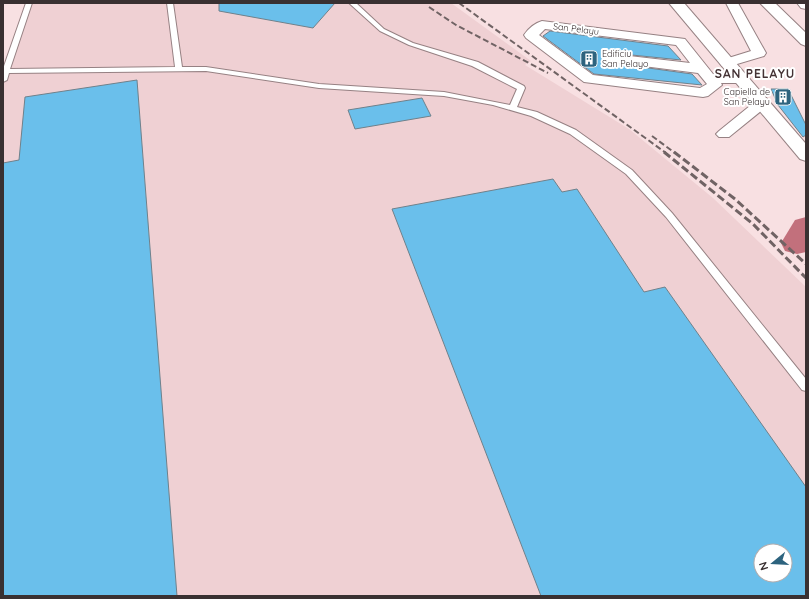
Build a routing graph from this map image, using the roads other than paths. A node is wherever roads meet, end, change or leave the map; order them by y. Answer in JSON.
{"nodes":[{"id":1,"x":28,"y":3,"type":"edge"},
{"id":2,"x":170,"y":3,"type":"edge"},
{"id":3,"x":352,"y":3,"type":"edge"},
{"id":4,"x":676,"y":3,"type":"edge"},
{"id":5,"x":732,"y":3,"type":"edge"},
{"id":6,"x":767,"y":3,"type":"edge"},
{"id":7,"x":806,"y":41,"type":"edge"},
{"id":8,"x":612,"y":58,"type":"dead end"},
{"id":9,"x":727,"y":63,"type":"junction"},
{"id":10,"x":179,"y":69,"type":"junction"},
{"id":11,"x":4,"y":71,"type":"edge"},
{"id":12,"x":706,"y":73,"type":"junction"},
{"id":13,"x":3,"y":80,"type":"edge"},
{"id":14,"x":740,"y":80,"type":"junction"},
{"id":15,"x":761,"y":104,"type":"junction"},
{"id":16,"x":513,"y":108,"type":"junction"},
{"id":17,"x":724,"y":134,"type":"dead end"},
{"id":18,"x":806,"y":155,"type":"edge"},
{"id":19,"x":806,"y":387,"type":"edge"}],
"edges":[{"from":1,"to":11,"type":"lane"},
{"from":2,"to":10,"type":"lane"},
{"from":3,"to":16,"type":"lane"},
{"from":4,"to":9,"type":"main road"},
{"from":5,"to":9,"type":"street"},
{"from":6,"to":7,"type":"main road"},
{"from":8,"to":12,"type":"street"},
{"from":9,"to":14,"type":"main road"},
{"from":10,"to":11,"type":"lane"},
{"from":10,"to":16,"type":"lane"},
{"from":11,"to":13,"type":"lane"},
{"from":12,"to":12,"type":"street","name":"San Pelayu"},
{"from":12,"to":14,"type":"street"},
{"from":14,"to":15,"type":"main road"},
{"from":15,"to":17,"type":"street"},
{"from":15,"to":18,"type":"main road"},
{"from":16,"to":19,"type":"lane"}]}
